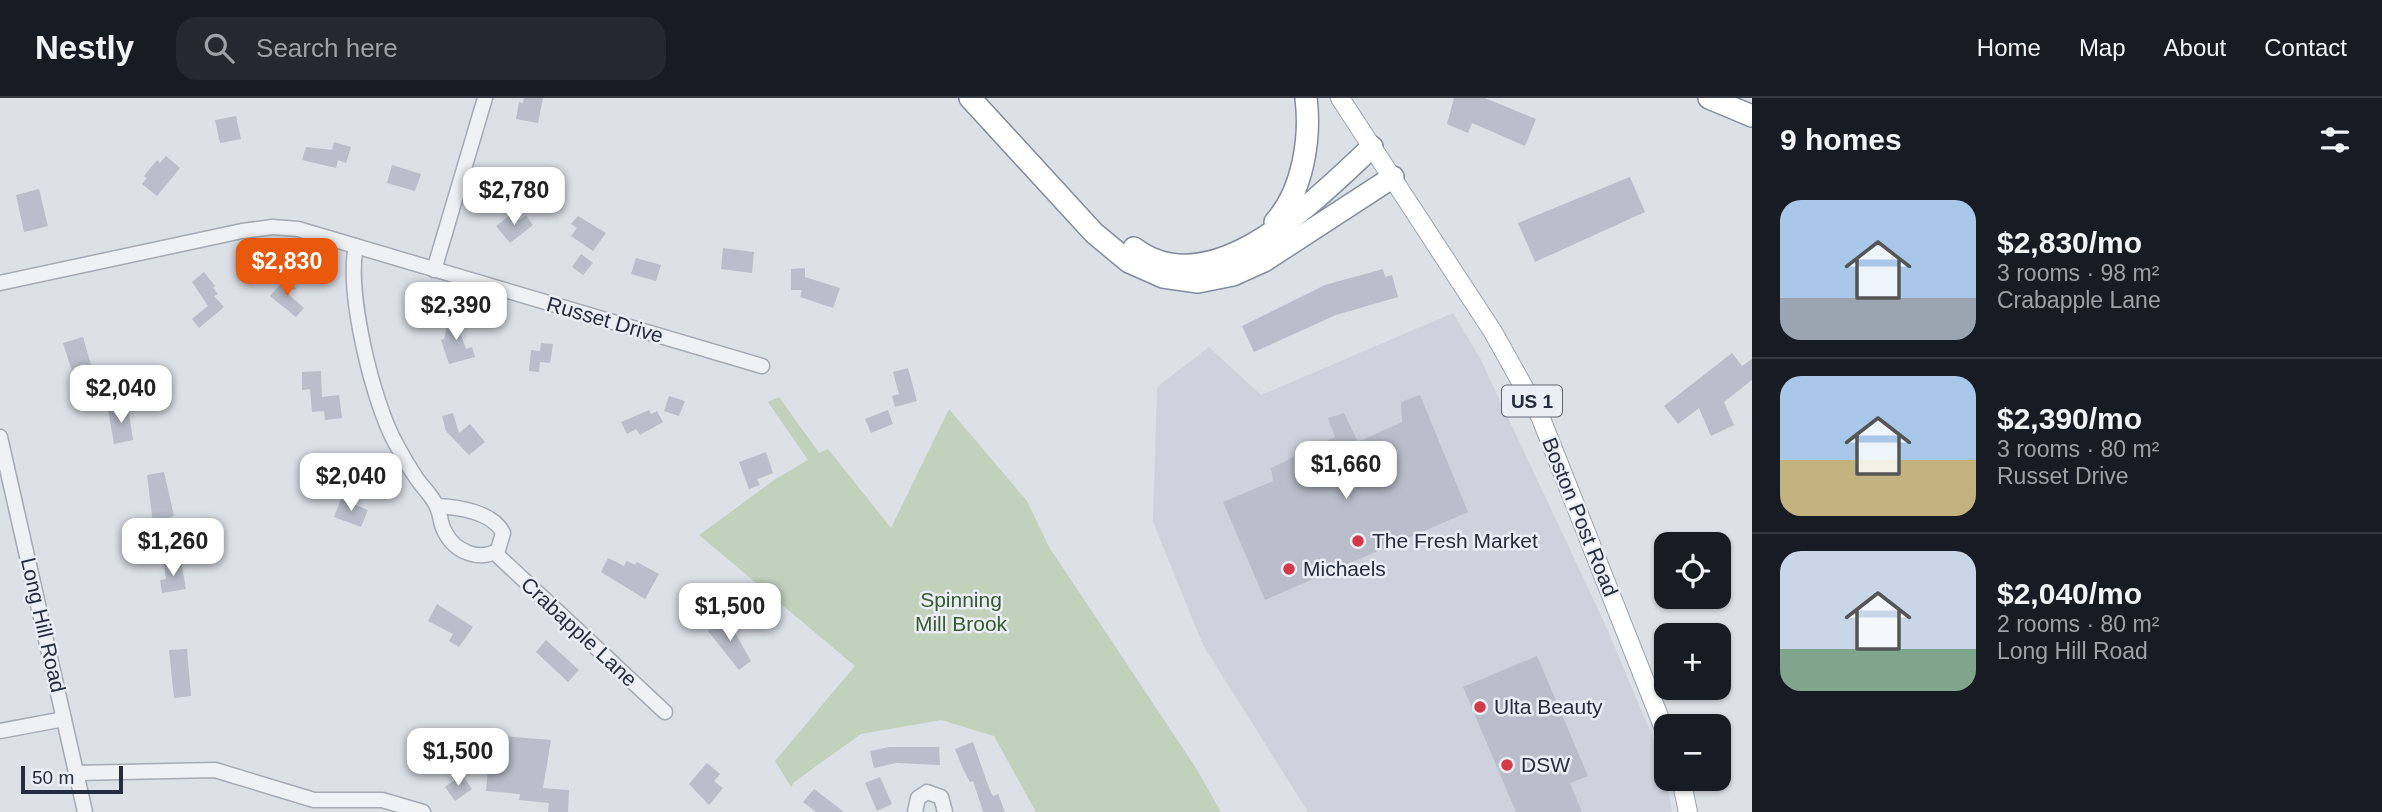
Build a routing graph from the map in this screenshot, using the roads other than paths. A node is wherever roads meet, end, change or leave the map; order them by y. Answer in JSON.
{"nodes":[{"id":1,"x":485,"y":98,"type":"edge"},
{"id":2,"x":970,"y":98,"type":"edge"},
{"id":3,"x":989,"y":98,"type":"edge"},
{"id":4,"x":1306,"y":98,"type":"edge"},
{"id":5,"x":1340,"y":98,"type":"edge"},
{"id":6,"x":1709,"y":98,"type":"edge"},
{"id":7,"x":1752,"y":116,"type":"edge"},
{"id":8,"x":1372,"y":147,"type":"junction"},
{"id":9,"x":1394,"y":177,"type":"junction"},
{"id":10,"x":1257,"y":242,"type":"junction"},
{"id":11,"x":356,"y":246,"type":"junction"},
{"id":12,"x":434,"y":270,"type":"junction"},
{"id":13,"x":0,"y":283,"type":"edge"},
{"id":14,"x":762,"y":366,"type":"dead end"},
{"id":15,"x":0,"y":437,"type":"edge"},
{"id":16,"x":437,"y":506,"type":"junction"},
{"id":17,"x":495,"y":552,"type":"junction"},
{"id":18,"x":665,"y":712,"type":"dead end"},
{"id":19,"x":1658,"y":714,"type":"edge"},
{"id":20,"x":64,"y":719,"type":"junction"},
{"id":21,"x":0,"y":731,"type":"edge"},
{"id":22,"x":76,"y":772,"type":"junction"},
{"id":23,"x":1684,"y":791,"type":"edge"},
{"id":24,"x":85,"y":812,"type":"edge"},
{"id":25,"x":423,"y":812,"type":"edge"},
{"id":26,"x":915,"y":812,"type":"edge"},
{"id":27,"x":945,"y":812,"type":"edge"},
{"id":28,"x":1688,"y":812,"type":"edge"}],
"edges":[{"from":1,"to":12,"type":"street"},
{"from":2,"to":9,"type":"highway"},
{"from":3,"to":10,"type":"highway"},
{"from":4,"to":10,"type":"highway"},
{"from":5,"to":8,"type":"main road","name":"Boston Post Road","number":"US 1"},
{"from":6,"to":7,"type":"highway"},
{"from":8,"to":9,"type":"main road","name":"Boston Post Road","number":"US 1"},
{"from":8,"to":10,"type":"highway"},
{"from":9,"to":19,"type":"main road","name":"Boston Post Road","number":"US 1"},
{"from":11,"to":12,"type":"street","name":"Russet Drive"},
{"from":11,"to":13,"type":"street","name":"Russet Drive"},
{"from":11,"to":16,"type":"street"},
{"from":12,"to":14,"type":"street","name":"Russet Drive"},
{"from":15,"to":20,"type":"street","name":"Long Hill Road"},
{"from":16,"to":17,"type":"street"},
{"from":16,"to":17,"type":"street"},
{"from":17,"to":18,"type":"street","name":"Crabapple Lane"},
{"from":20,"to":21,"type":"street"},
{"from":20,"to":22,"type":"street","name":"Long Hill Road"},
{"from":22,"to":24,"type":"street","name":"Long Hill Road"},
{"from":22,"to":25,"type":"street"},
{"from":23,"to":28,"type":"main road"},
{"from":26,"to":27,"type":"street"}]}
